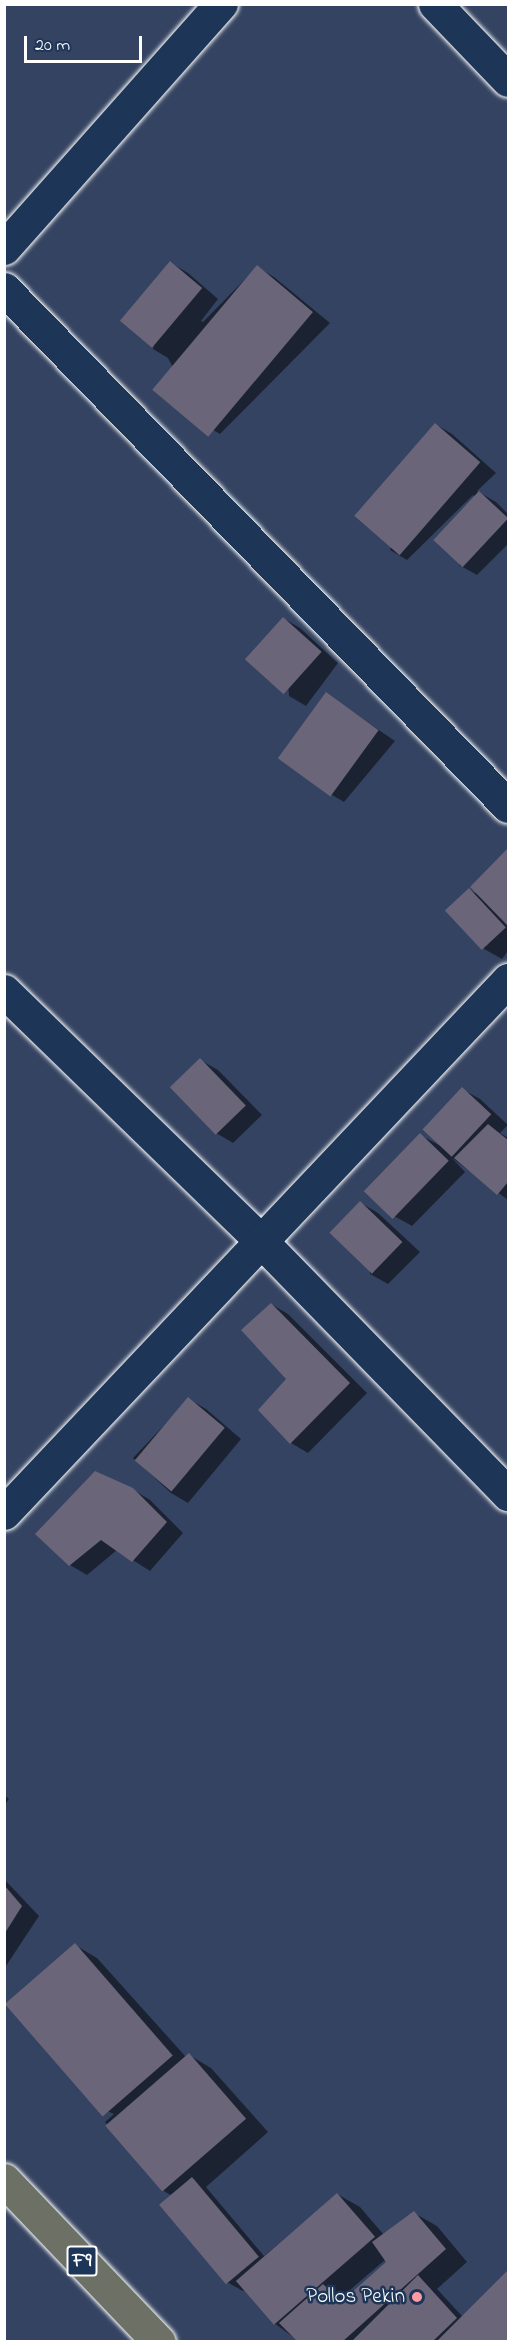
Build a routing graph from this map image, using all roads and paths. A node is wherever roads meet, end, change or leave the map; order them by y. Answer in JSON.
{"nodes":[{"id":1,"x":221,"y":4,"type":"edge"},
{"id":2,"x":435,"y":4,"type":"edge"},
{"id":3,"x":508,"y":80,"type":"edge"},
{"id":4,"x":4,"y":248,"type":"edge"},
{"id":5,"x":4,"y":289,"type":"edge"},
{"id":6,"x":508,"y":806,"type":"edge"},
{"id":7,"x":508,"y":980,"type":"edge"},
{"id":8,"x":4,"y":992,"type":"edge"},
{"id":9,"x":261,"y":1241,"type":"junction"},
{"id":10,"x":508,"y":1494,"type":"edge"},
{"id":11,"x":4,"y":1513,"type":"edge"},
{"id":12,"x":4,"y":2180,"type":"edge"},
{"id":13,"x":159,"y":2342,"type":"edge"}],
"edges":[{"from":1,"to":4,"type":"street"},
{"from":2,"to":3,"type":"street"},
{"from":5,"to":6,"type":"street"},
{"from":7,"to":9,"type":"street"},
{"from":8,"to":9,"type":"street"},
{"from":9,"to":10,"type":"street"},
{"from":9,"to":11,"type":"street"},
{"from":12,"to":13,"type":"highway","number":"F9"}]}
